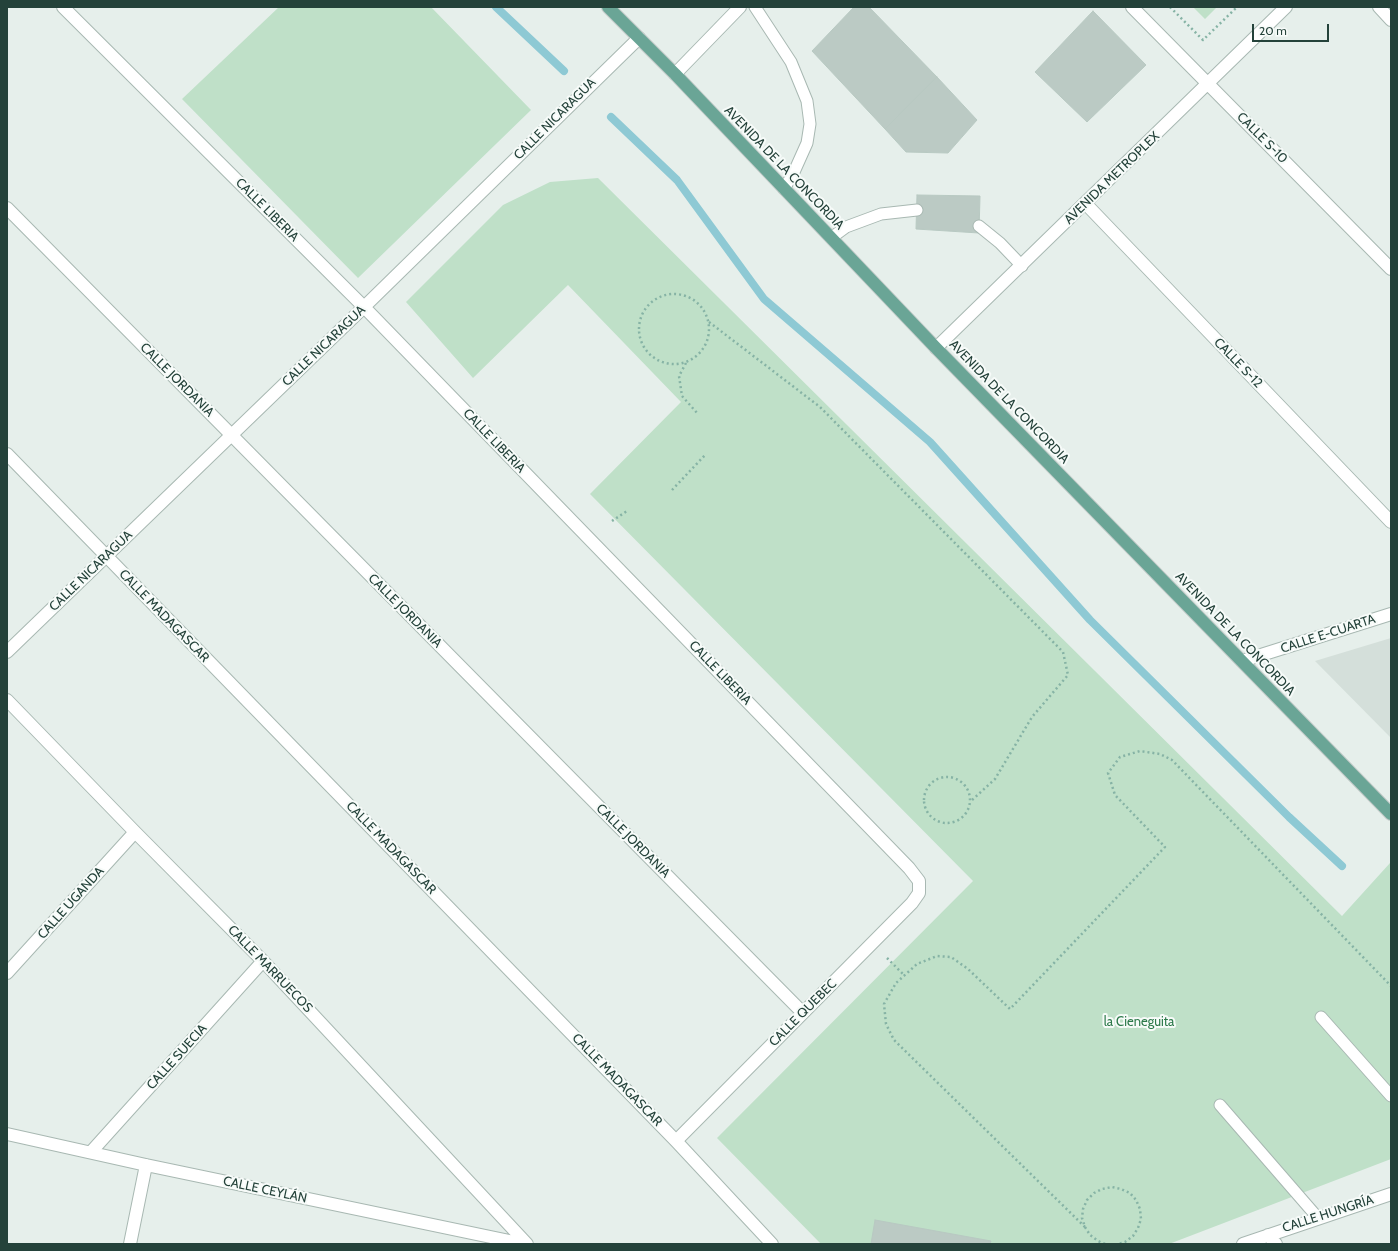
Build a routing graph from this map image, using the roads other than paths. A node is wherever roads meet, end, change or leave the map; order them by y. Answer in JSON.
{"nodes":[{"id":1,"x":63,"y":7,"type":"edge"},
{"id":2,"x":608,"y":7,"type":"edge"},
{"id":3,"x":740,"y":7,"type":"edge"},
{"id":4,"x":755,"y":7,"type":"edge"},
{"id":5,"x":1132,"y":7,"type":"edge"},
{"id":6,"x":1286,"y":7,"type":"edge"},
{"id":7,"x":1379,"y":7,"type":"edge"},
{"id":8,"x":1391,"y":20,"type":"edge"},
{"id":9,"x":639,"y":38,"type":"junction"},
{"id":10,"x":675,"y":74,"type":"junction"},
{"id":11,"x":1208,"y":84,"type":"junction"},
{"id":12,"x":784,"y":189,"type":"junction"},
{"id":13,"x":1085,"y":203,"type":"junction"},
{"id":14,"x":7,"y":208,"type":"edge"},
{"id":15,"x":917,"y":210,"type":"dead end"},
{"id":16,"x":979,"y":226,"type":"dead end"},
{"id":17,"x":830,"y":238,"type":"junction"},
{"id":18,"x":1022,"y":266,"type":"junction"},
{"id":19,"x":1391,"y":269,"type":"edge"},
{"id":20,"x":364,"y":307,"type":"junction"},
{"id":21,"x":936,"y":348,"type":"junction"},
{"id":22,"x":231,"y":435,"type":"junction"},
{"id":23,"x":7,"y":454,"type":"edge"},
{"id":24,"x":1391,"y":522,"type":"edge"},
{"id":25,"x":106,"y":556,"type":"junction"},
{"id":26,"x":1391,"y":614,"type":"edge"},
{"id":27,"x":7,"y":652,"type":"edge"},
{"id":28,"x":1242,"y":662,"type":"junction"},
{"id":29,"x":10,"y":708,"type":"edge"},
{"id":30,"x":1391,"y":814,"type":"edge"},
{"id":31,"x":136,"y":832,"type":"junction"},
{"id":32,"x":919,"y":881,"type":"joint"},
{"id":33,"x":263,"y":961,"type":"junction"},
{"id":34,"x":7,"y":973,"type":"edge"},
{"id":35,"x":803,"y":1013,"type":"junction"},
{"id":36,"x":1321,"y":1017,"type":"dead end"},
{"id":37,"x":1391,"y":1096,"type":"edge"},
{"id":38,"x":1220,"y":1105,"type":"dead end"},
{"id":39,"x":7,"y":1134,"type":"edge"},
{"id":40,"x":676,"y":1140,"type":"junction"},
{"id":41,"x":91,"y":1152,"type":"junction"},
{"id":42,"x":146,"y":1165,"type":"junction"},
{"id":43,"x":1391,"y":1194,"type":"edge"},
{"id":44,"x":1318,"y":1218,"type":"junction"},
{"id":45,"x":1268,"y":1235,"type":"junction"},
{"id":46,"x":130,"y":1244,"type":"edge"},
{"id":47,"x":525,"y":1244,"type":"edge"},
{"id":48,"x":772,"y":1244,"type":"edge"},
{"id":49,"x":1243,"y":1244,"type":"edge"},
{"id":50,"x":1276,"y":1244,"type":"edge"}],
"edges":[{"from":1,"to":20,"type":"street","name":"CALLE LIBERIA"},
{"from":2,"to":9,"type":"main road","name":"AVENIDA DE LA CONCORDIA"},
{"from":3,"to":10,"type":"street"},
{"from":4,"to":12,"type":"lane"},
{"from":5,"to":11,"type":"street","name":"CALLE S-10"},
{"from":6,"to":11,"type":"street","name":"AVENIDA METROPLEX"},
{"from":7,"to":8,"type":"street"},
{"from":9,"to":10,"type":"main road","name":"AVENIDA DE LA CONCORDIA"},
{"from":9,"to":20,"type":"street","name":"CALLE NICARAGUA"},
{"from":10,"to":12,"type":"main road","name":"AVENIDA DE LA CONCORDIA"},
{"from":11,"to":13,"type":"street","name":"AVENIDA METROPLEX"},
{"from":11,"to":19,"type":"street","name":"CALLE S-10"},
{"from":12,"to":17,"type":"main road","name":"AVENIDA DE LA CONCORDIA"},
{"from":13,"to":18,"type":"street","name":"AVENIDA METROPLEX"},
{"from":13,"to":24,"type":"street","name":"CALLE S-12"},
{"from":14,"to":22,"type":"street","name":"CALLE JORDANIA"},
{"from":15,"to":17,"type":"lane"},
{"from":16,"to":18,"type":"lane"},
{"from":17,"to":21,"type":"main road","name":"AVENIDA DE LA CONCORDIA"},
{"from":18,"to":21,"type":"street","name":"AVENIDA METROPLEX"},
{"from":20,"to":22,"type":"street","name":"CALLE NICARAGUA"},
{"from":20,"to":32,"type":"street","name":"CALLE LIBERIA"},
{"from":21,"to":28,"type":"main road","name":"AVENIDA DE LA CONCORDIA"},
{"from":22,"to":25,"type":"street","name":"CALLE NICARAGUA"},
{"from":22,"to":35,"type":"street","name":"CALLE JORDANIA"},
{"from":23,"to":25,"type":"street","name":"CALLE MADAGASCAR"},
{"from":25,"to":27,"type":"street","name":"CALLE NICARAGUA"},
{"from":25,"to":40,"type":"street","name":"CALLE MADAGASCAR"},
{"from":26,"to":28,"type":"street","name":"CALLE E-CUARTA"},
{"from":28,"to":30,"type":"main road","name":"AVENIDA DE LA CONCORDIA"},
{"from":29,"to":31,"type":"street","name":"CALLE MARRUECOS"},
{"from":31,"to":33,"type":"street","name":"CALLE MARRUECOS"},
{"from":31,"to":34,"type":"street","name":"CALLE UGANDA"},
{"from":32,"to":35,"type":"street","name":"CALLE QUEBEC"},
{"from":33,"to":41,"type":"street","name":"CALLE SUECIA"},
{"from":33,"to":47,"type":"street","name":"CALLE MARRUECOS"},
{"from":35,"to":40,"type":"street","name":"CALLE QUEBEC"},
{"from":36,"to":37,"type":"lane"},
{"from":38,"to":44,"type":"lane"},
{"from":39,"to":41,"type":"street","name":"CALLE CEYLÁN"},
{"from":40,"to":48,"type":"street","name":"CALLE MADAGASCAR"},
{"from":41,"to":42,"type":"street","name":"CALLE CEYLÁN"},
{"from":42,"to":46,"type":"street"},
{"from":42,"to":47,"type":"street","name":"CALLE CEYLÁN"},
{"from":43,"to":44,"type":"street","name":"CALLE HUNGRÍA"},
{"from":44,"to":45,"type":"street","name":"CALLE HUNGRÍA"},
{"from":45,"to":49,"type":"street","name":"CALLE HUNGRÍA"},
{"from":45,"to":50,"type":"street"}]}
